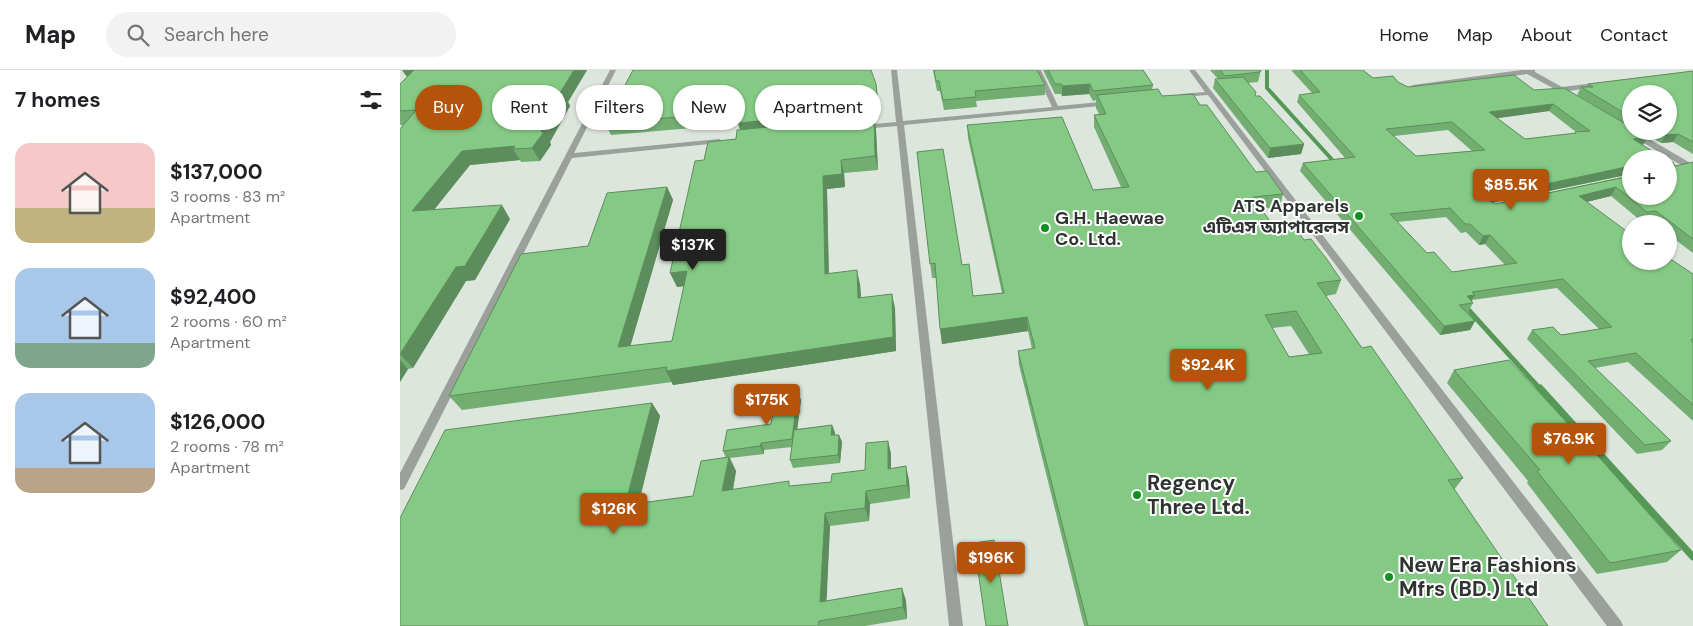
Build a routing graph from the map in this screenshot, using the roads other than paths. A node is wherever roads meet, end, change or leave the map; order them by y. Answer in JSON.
{"nodes":[{"id":1,"x":613,"y":70,"type":"edge"},
{"id":2,"x":894,"y":70,"type":"edge"},
{"id":3,"x":1038,"y":70,"type":"edge"},
{"id":4,"x":1192,"y":70,"type":"edge"},
{"id":5,"x":1540,"y":70,"type":"edge"},
{"id":6,"x":1527,"y":71,"type":"edge"},
{"id":7,"x":1608,"y":83,"type":"edge"},
{"id":8,"x":1400,"y":88,"type":"edge"},
{"id":9,"x":1561,"y":90,"type":"junction"},
{"id":10,"x":1210,"y":93,"type":"junction"},
{"id":11,"x":1172,"y":97,"type":"edge"},
{"id":12,"x":1578,"y":100,"type":"edge"},
{"id":13,"x":1114,"y":102,"type":"edge"},
{"id":14,"x":1056,"y":108,"type":"junction"},
{"id":15,"x":900,"y":123,"type":"junction"},
{"id":16,"x":881,"y":125,"type":"edge"},
{"id":17,"x":724,"y":140,"type":"edge"},
{"id":18,"x":1646,"y":140,"type":"edge"},
{"id":19,"x":568,"y":156,"type":"junction"},
{"id":20,"x":1691,"y":166,"type":"edge"},
{"id":21,"x":1677,"y":169,"type":"edge"},
{"id":22,"x":400,"y":485,"type":"edge"},
{"id":23,"x":956,"y":626,"type":"edge"},
{"id":24,"x":1616,"y":626,"type":"edge"}],
"edges":[{"from":1,"to":19,"type":"lane"},
{"from":2,"to":15,"type":"lane"},
{"from":3,"to":14,"type":"lane"},
{"from":4,"to":10,"type":"lane"},
{"from":5,"to":6,"type":"street"},
{"from":6,"to":8,"type":"street"},
{"from":6,"to":9,"type":"street"},
{"from":7,"to":9,"type":"street"},
{"from":9,"to":12,"type":"street"},
{"from":10,"to":11,"type":"lane"},
{"from":10,"to":24,"type":"lane"},
{"from":13,"to":14,"type":"lane"},
{"from":14,"to":15,"type":"lane"},
{"from":15,"to":16,"type":"lane"},
{"from":15,"to":23,"type":"lane"},
{"from":17,"to":19,"type":"lane"},
{"from":18,"to":20,"type":"street"},
{"from":19,"to":22,"type":"lane"},
{"from":20,"to":21,"type":"street"}]}
